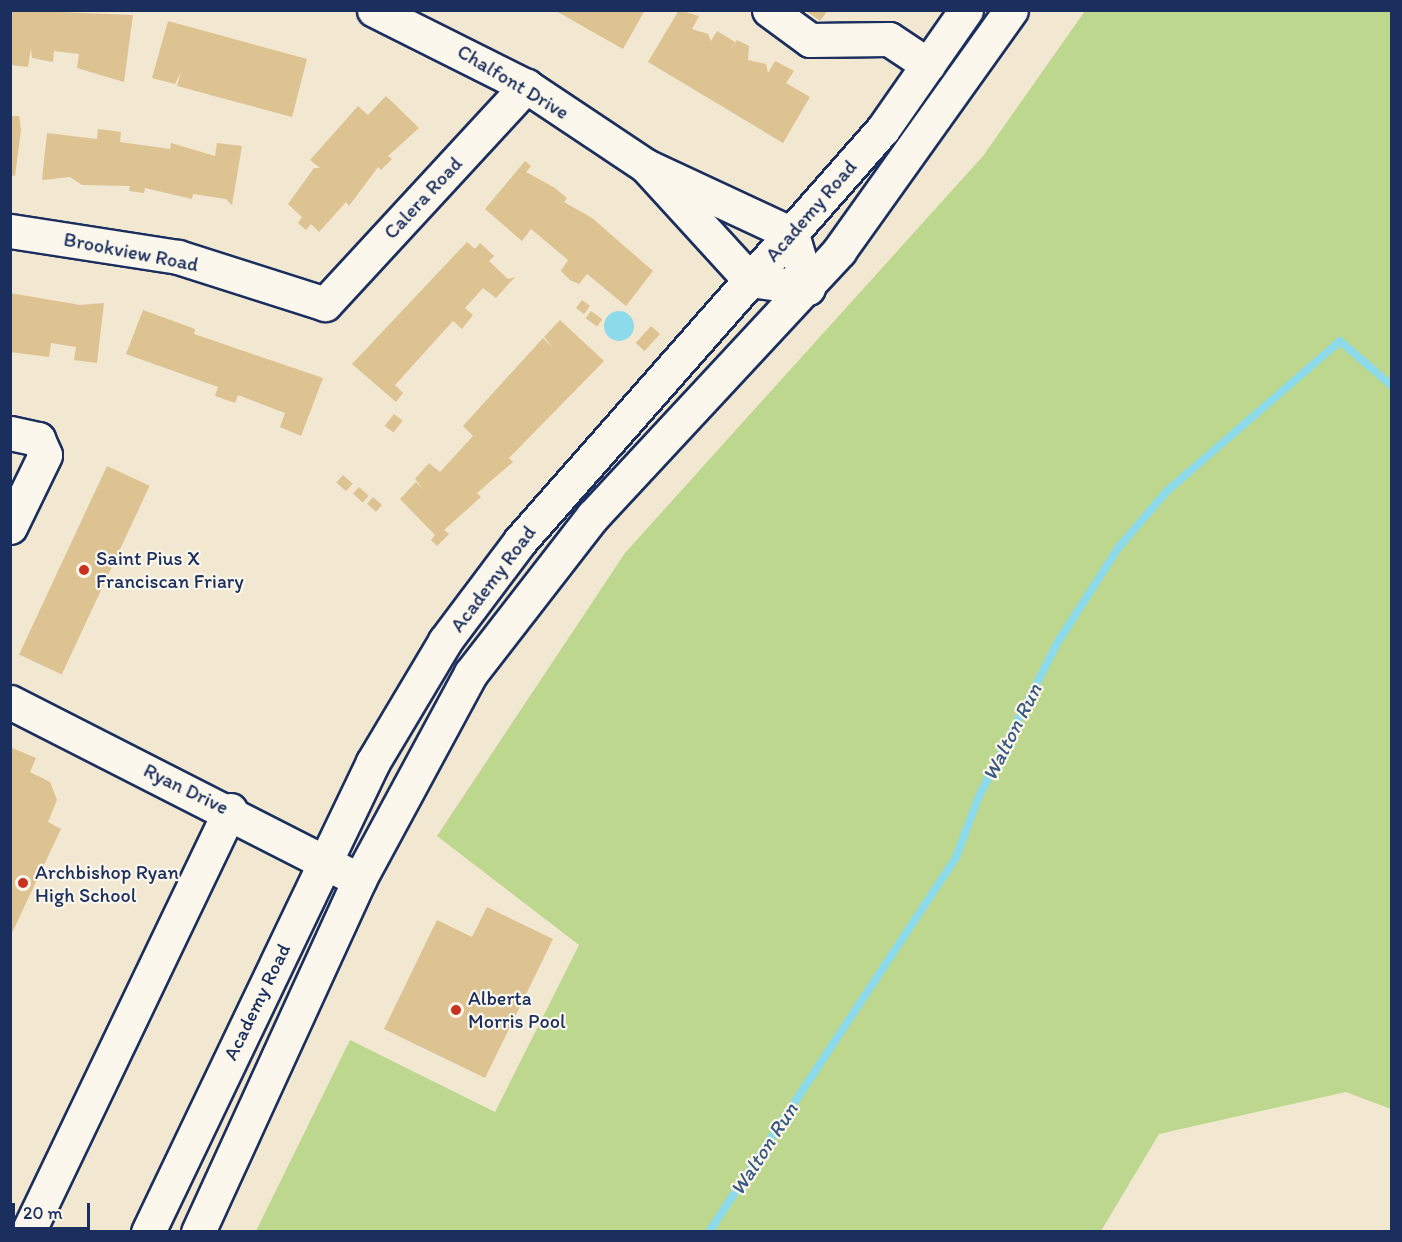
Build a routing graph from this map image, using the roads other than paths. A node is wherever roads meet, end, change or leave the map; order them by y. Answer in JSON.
{"nodes":[{"id":1,"x":374,"y":10,"type":"edge"},
{"id":2,"x":769,"y":10,"type":"edge"},
{"id":3,"x":966,"y":10,"type":"edge"},
{"id":4,"x":1011,"y":10,"type":"edge"},
{"id":5,"x":928,"y":65,"type":"junction"},
{"id":6,"x":526,"y":86,"type":"junction"},
{"id":7,"x":646,"y":166,"type":"junction"},
{"id":8,"x":10,"y":231,"type":"edge"},
{"id":9,"x":792,"y":234,"type":"junction"},
{"id":10,"x":750,"y":280,"type":"junction"},
{"id":11,"x":808,"y":288,"type":"junction"},
{"id":12,"x":318,"y":302,"type":"joint"},
{"id":13,"x":10,"y":433,"type":"edge"},
{"id":14,"x":10,"y":527,"type":"edge"},
{"id":15,"x":10,"y":702,"type":"edge"},
{"id":16,"x":230,"y":810,"type":"junction"},
{"id":17,"x":326,"y":860,"type":"junction"},
{"id":18,"x":359,"y":880,"type":"junction"},
{"id":19,"x":28,"y":1232,"type":"edge"},
{"id":20,"x":148,"y":1232,"type":"edge"},
{"id":21,"x":198,"y":1232,"type":"edge"}],
"edges":[{"from":1,"to":6,"type":"main road","name":"Chalfont Drive"},
{"from":2,"to":5,"type":"main road"},
{"from":3,"to":5,"type":"main road","name":"Academy Road"},
{"from":4,"to":11,"type":"main road","name":"Academy Road"},
{"from":5,"to":9,"type":"main road","name":"Academy Road"},
{"from":6,"to":7,"type":"main road","name":"Chalfont Drive"},
{"from":6,"to":12,"type":"main road","name":"Calera Road"},
{"from":7,"to":9,"type":"main road","name":"Chalfont Drive"},
{"from":7,"to":10,"type":"main road","name":"Chalfont Drive"},
{"from":8,"to":12,"type":"main road","name":"Brookview Road"},
{"from":9,"to":10,"type":"main road","name":"Academy Road"},
{"from":9,"to":11,"type":"main road"},
{"from":10,"to":11,"type":"main road"},
{"from":10,"to":17,"type":"main road","name":"Academy Road"},
{"from":11,"to":18,"type":"main road","name":"Academy Road"},
{"from":13,"to":14,"type":"main road"},
{"from":15,"to":16,"type":"main road","name":"Ryan Drive"},
{"from":16,"to":17,"type":"main road","name":"Ryan Drive"},
{"from":16,"to":19,"type":"main road"},
{"from":17,"to":18,"type":"main road","name":"Ryan Drive"},
{"from":17,"to":20,"type":"main road","name":"Academy Road"},
{"from":18,"to":21,"type":"main road","name":"Academy Road"}]}
